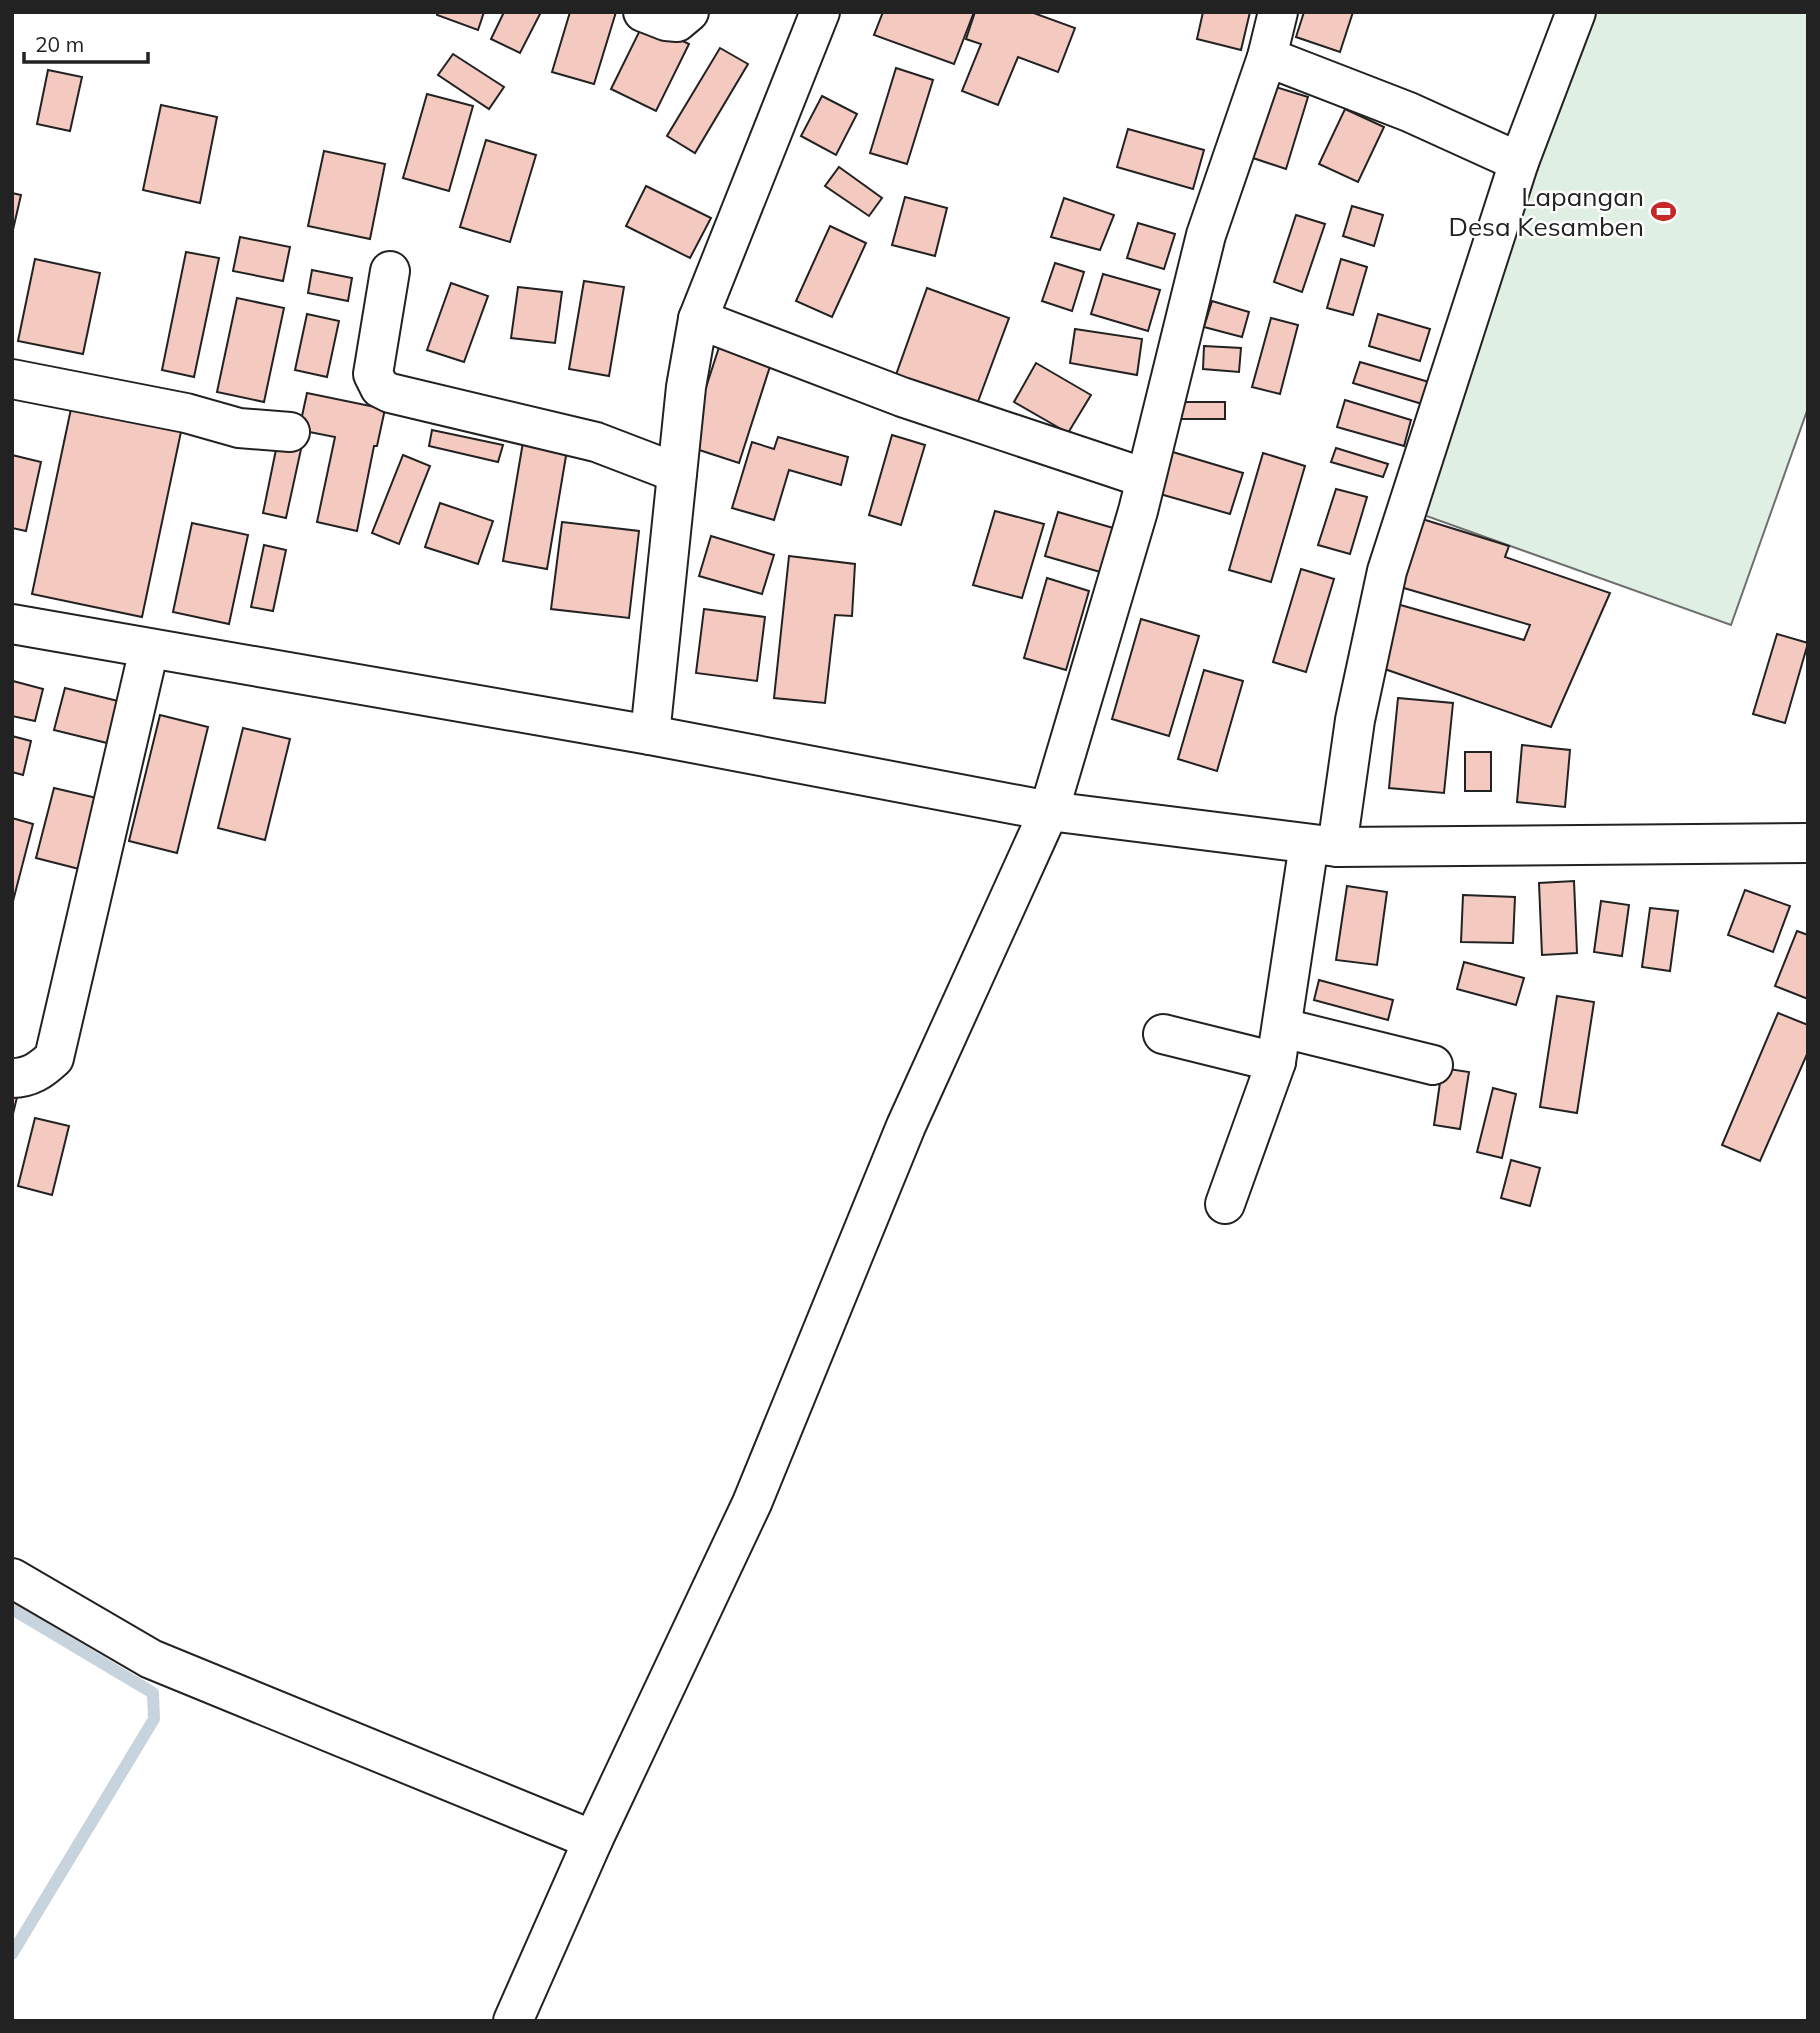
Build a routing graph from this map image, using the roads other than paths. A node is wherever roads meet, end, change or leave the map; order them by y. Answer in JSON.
{"nodes":[{"id":1,"x":643,"y":12,"type":"edge"},
{"id":2,"x":689,"y":12,"type":"edge"},
{"id":3,"x":820,"y":12,"type":"edge"},
{"id":4,"x":1278,"y":12,"type":"edge"},
{"id":5,"x":1576,"y":12,"type":"edge"},
{"id":6,"x":1267,"y":57,"type":"junction"},
{"id":7,"x":1520,"y":162,"type":"junction"},
{"id":8,"x":390,"y":271,"type":"dead end"},
{"id":9,"x":698,"y":318,"type":"junction"},
{"id":10,"x":12,"y":379,"type":"edge"},
{"id":11,"x":290,"y":432,"type":"dead end"},
{"id":12,"x":677,"y":473,"type":"junction"},
{"id":13,"x":1145,"y":478,"type":"junction"},
{"id":14,"x":12,"y":624,"type":"edge"},
{"id":15,"x":149,"y":649,"type":"junction"},
{"id":16,"x":650,"y":735,"type":"junction"},
{"id":17,"x":1048,"y":811,"type":"junction"},
{"id":18,"x":1808,"y":843,"type":"edge"},
{"id":19,"x":1323,"y":845,"type":"junction"},
{"id":20,"x":1163,"y":1034,"type":"dead end"},
{"id":21,"x":1279,"y":1045,"type":"junction"},
{"id":22,"x":1433,"y":1065,"type":"dead end"},
{"id":23,"x":12,"y":1079,"type":"edge"},
{"id":24,"x":1226,"y":1204,"type":"dead end"},
{"id":25,"x":12,"y":1578,"type":"edge"},
{"id":26,"x":593,"y":1840,"type":"junction"},
{"id":27,"x":513,"y":2021,"type":"edge"}],
"edges":[{"from":1,"to":2,"type":"street"},
{"from":3,"to":9,"type":"street"},
{"from":4,"to":6,"type":"street"},
{"from":5,"to":7,"type":"street"},
{"from":6,"to":7,"type":"street"},
{"from":6,"to":13,"type":"street"},
{"from":7,"to":19,"type":"street"},
{"from":8,"to":12,"type":"street"},
{"from":9,"to":12,"type":"street"},
{"from":9,"to":13,"type":"street"},
{"from":10,"to":11,"type":"street"},
{"from":12,"to":16,"type":"street"},
{"from":13,"to":17,"type":"street"},
{"from":14,"to":15,"type":"street"},
{"from":15,"to":16,"type":"street"},
{"from":15,"to":23,"type":"street"},
{"from":16,"to":17,"type":"street"},
{"from":17,"to":19,"type":"street"},
{"from":17,"to":26,"type":"street"},
{"from":18,"to":19,"type":"street"},
{"from":19,"to":21,"type":"street"},
{"from":20,"to":21,"type":"street"},
{"from":21,"to":22,"type":"street"},
{"from":21,"to":24,"type":"street"},
{"from":25,"to":26,"type":"street"},
{"from":26,"to":27,"type":"street"}]}
